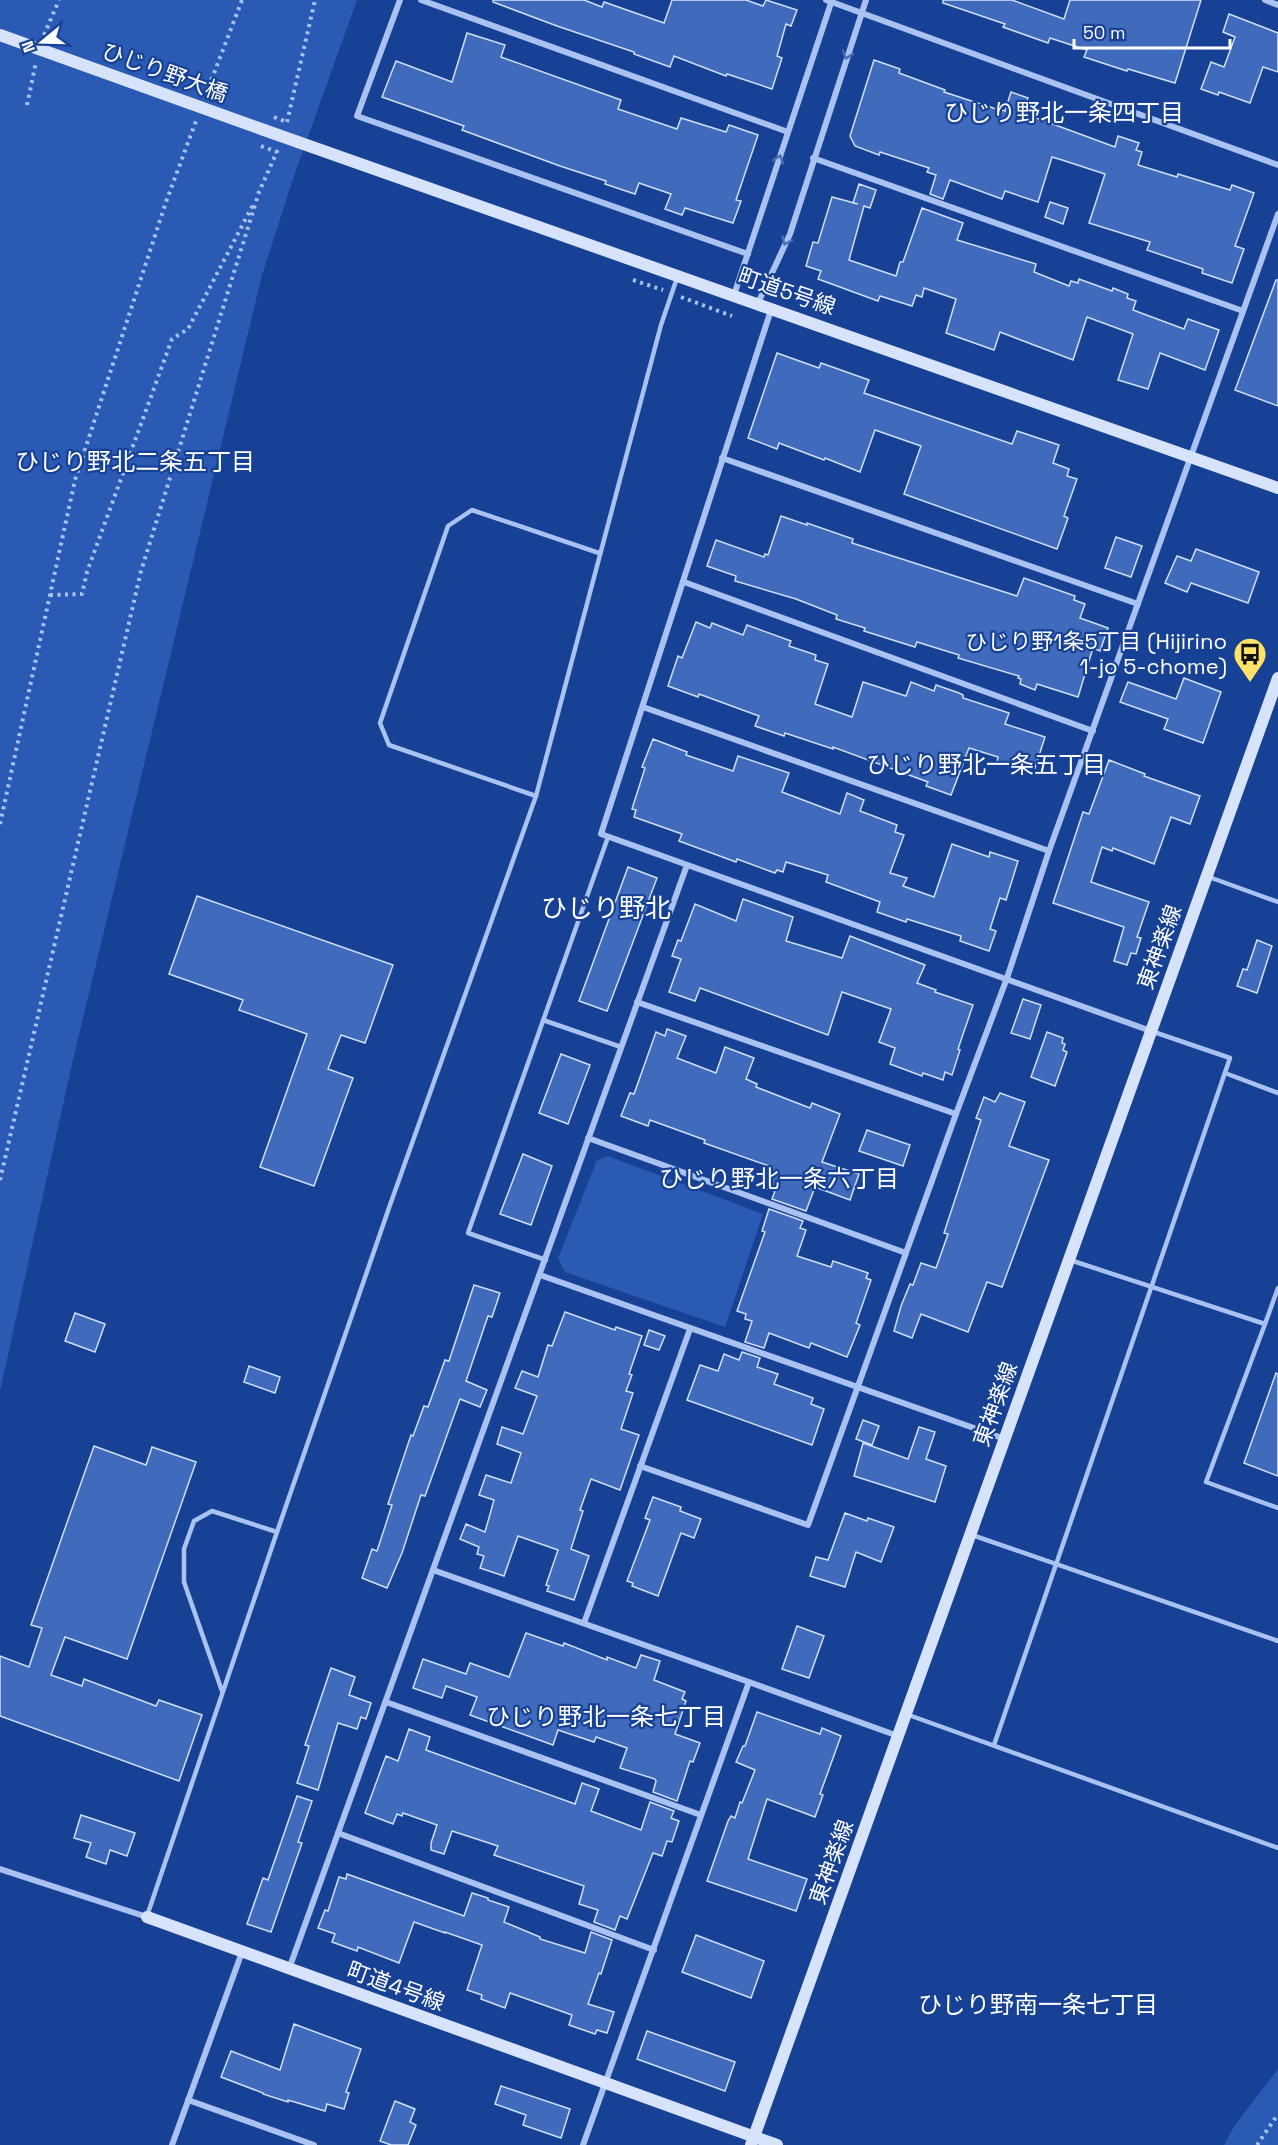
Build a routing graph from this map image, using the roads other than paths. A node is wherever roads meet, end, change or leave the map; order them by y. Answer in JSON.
{"nodes":[{"id":1,"x":400,"y":0,"type":"edge"},
{"id":2,"x":421,"y":0,"type":"edge"},
{"id":3,"x":866,"y":0,"type":"edge"},
{"id":4,"x":1265,"y":0,"type":"edge"},
{"id":5,"x":830,"y":1,"type":"edge"},
{"id":6,"x":1278,"y":5,"type":"edge"},
{"id":7,"x":861,"y":14,"type":"junction"},
{"id":8,"x":0,"y":35,"type":"edge"},
{"id":9,"x":788,"y":132,"type":"junction"},
{"id":10,"x":282,"y":136,"type":"joint"},
{"id":11,"x":813,"y":158,"type":"junction"},
{"id":12,"x":1278,"y":165,"type":"edge"},
{"id":13,"x":1278,"y":214,"type":"edge"},
{"id":14,"x":748,"y":254,"type":"junction"},
{"id":15,"x":678,"y":276,"type":"junction"},
{"id":16,"x":734,"y":295,"type":"junction"},
{"id":17,"x":758,"y":303,"type":"junction"},
{"id":18,"x":772,"y":308,"type":"junction"},
{"id":19,"x":1243,"y":311,"type":"junction"},
{"id":20,"x":722,"y":458,"type":"junction"},
{"id":21,"x":1189,"y":458,"type":"junction"},
{"id":22,"x":1278,"y":488,"type":"edge"},
{"id":23,"x":599,"y":553,"type":"junction"},
{"id":24,"x":684,"y":582,"type":"junction"},
{"id":25,"x":1138,"y":604,"type":"junction"},
{"id":26,"x":1278,"y":678,"type":"edge"},
{"id":27,"x":643,"y":707,"type":"junction"},
{"id":28,"x":1093,"y":731,"type":"junction"},
{"id":29,"x":536,"y":796,"type":"junction"},
{"id":30,"x":608,"y":837,"type":"junction"},
{"id":31,"x":1049,"y":851,"type":"junction"},
{"id":32,"x":687,"y":866,"type":"junction"},
{"id":33,"x":1207,"y":876,"type":"junction"},
{"id":34,"x":1278,"y":902,"type":"edge"},
{"id":35,"x":1007,"y":978,"type":"junction"},
{"id":36,"x":637,"y":1002,"type":"junction"},
{"id":37,"x":543,"y":1020,"type":"junction"},
{"id":38,"x":1151,"y":1031,"type":"junction"},
{"id":39,"x":621,"y":1047,"type":"junction"},
{"id":40,"x":1225,"y":1074,"type":"junction"},
{"id":41,"x":1278,"y":1093,"type":"edge"},
{"id":42,"x":956,"y":1114,"type":"junction"},
{"id":43,"x":588,"y":1138,"type":"junction"},
{"id":44,"x":906,"y":1252,"type":"junction"},
{"id":45,"x":546,"y":1260,"type":"junction"},
{"id":46,"x":1070,"y":1260,"type":"junction"},
{"id":47,"x":540,"y":1275,"type":"junction"},
{"id":48,"x":1152,"y":1286,"type":"junction"},
{"id":49,"x":1278,"y":1288,"type":"edge"},
{"id":50,"x":1265,"y":1324,"type":"junction"},
{"id":51,"x":690,"y":1329,"type":"junction"},
{"id":52,"x":858,"y":1387,"type":"junction"},
{"id":53,"x":1005,"y":1439,"type":"junction"},
{"id":54,"x":640,"y":1466,"type":"junction"},
{"id":55,"x":1278,"y":1508,"type":"edge"},
{"id":56,"x":277,"y":1532,"type":"junction"},
{"id":57,"x":971,"y":1535,"type":"junction"},
{"id":58,"x":1056,"y":1564,"type":"junction"},
{"id":59,"x":433,"y":1570,"type":"junction"},
{"id":60,"x":584,"y":1623,"type":"junction"},
{"id":61,"x":1278,"y":1641,"type":"edge"},
{"id":62,"x":749,"y":1682,"type":"junction"},
{"id":63,"x":222,"y":1691,"type":"junction"},
{"id":64,"x":386,"y":1702,"type":"junction"},
{"id":65,"x":906,"y":1714,"type":"junction"},
{"id":66,"x":898,"y":1737,"type":"junction"},
{"id":67,"x":994,"y":1745,"type":"junction"},
{"id":68,"x":701,"y":1815,"type":"junction"},
{"id":69,"x":338,"y":1833,"type":"junction"},
{"id":70,"x":1278,"y":1848,"type":"edge"},
{"id":71,"x":0,"y":1869,"type":"edge"},
{"id":72,"x":147,"y":1917,"type":"junction"},
{"id":73,"x":654,"y":1950,"type":"junction"},
{"id":74,"x":242,"y":1953,"type":"junction"},
{"id":75,"x":289,"y":1970,"type":"junction"},
{"id":76,"x":605,"y":2083,"type":"junction"},
{"id":77,"x":188,"y":2100,"type":"junction"},
{"id":78,"x":753,"y":2141,"type":"edge"},
{"id":79,"x":172,"y":2145,"type":"edge"},
{"id":80,"x":314,"y":2145,"type":"edge"},
{"id":81,"x":583,"y":2145,"type":"edge"},
{"id":82,"x":777,"y":2145,"type":"edge"}],
"edges":[{"from":1,"to":14,"type":"street"},
{"from":2,"to":9,"type":"street"},
{"from":3,"to":7,"type":"street"},
{"from":4,"to":6,"type":"street"},
{"from":5,"to":7,"type":"street"},
{"from":5,"to":9,"type":"street"},
{"from":7,"to":11,"type":"street","one_way":true},
{"from":7,"to":12,"type":"street"},
{"from":8,"to":10,"type":"street","name":"ひじり野大橋","bridge":true},
{"from":14,"to":9,"type":"street","one_way":true},
{"from":10,"to":15,"type":"street","name":"町道5号線"},
{"from":11,"to":17,"type":"street","one_way":true},
{"from":11,"to":19,"type":"street"},
{"from":13,"to":19,"type":"street"},
{"from":14,"to":16,"type":"street"},
{"from":15,"to":16,"type":"street","name":"町道5号線"},
{"from":15,"to":23,"type":"lane"},
{"from":16,"to":17,"type":"street","name":"町道5号線"},
{"from":17,"to":18,"type":"street","name":"町道5号線"},
{"from":18,"to":20,"type":"street"},
{"from":18,"to":21,"type":"street","name":"町道5号線"},
{"from":19,"to":21,"type":"street"},
{"from":20,"to":24,"type":"street"},
{"from":20,"to":25,"type":"street"},
{"from":21,"to":22,"type":"street","name":"町道5号線"},
{"from":21,"to":25,"type":"street"},
{"from":23,"to":29,"type":"lane"},
{"from":23,"to":29,"type":"lane"},
{"from":24,"to":27,"type":"street"},
{"from":24,"to":28,"type":"street"},
{"from":25,"to":28,"type":"street"},
{"from":26,"to":33,"type":"street","name":"東神楽線"},
{"from":27,"to":30,"type":"street"},
{"from":27,"to":31,"type":"street"},
{"from":28,"to":31,"type":"street"},
{"from":29,"to":56,"type":"lane"},
{"from":30,"to":32,"type":"street"},
{"from":30,"to":37,"type":"lane"},
{"from":31,"to":35,"type":"street"},
{"from":32,"to":35,"type":"street"},
{"from":32,"to":36,"type":"street"},
{"from":33,"to":34,"type":"lane"},
{"from":33,"to":38,"type":"street","name":"東神楽線"},
{"from":35,"to":38,"type":"street"},
{"from":35,"to":42,"type":"street"},
{"from":36,"to":39,"type":"street"},
{"from":36,"to":42,"type":"street"},
{"from":37,"to":39,"type":"lane"},
{"from":37,"to":45,"type":"lane"},
{"from":38,"to":40,"type":"lane"},
{"from":38,"to":46,"type":"street","name":"東神楽線"},
{"from":39,"to":43,"type":"street"},
{"from":40,"to":41,"type":"lane"},
{"from":40,"to":48,"type":"lane"},
{"from":42,"to":44,"type":"street"},
{"from":43,"to":44,"type":"street"},
{"from":43,"to":45,"type":"street"},
{"from":44,"to":52,"type":"street"},
{"from":45,"to":47,"type":"street"},
{"from":46,"to":48,"type":"lane"},
{"from":46,"to":53,"type":"street","name":"東神楽線"},
{"from":47,"to":51,"type":"street"},
{"from":47,"to":59,"type":"street"},
{"from":48,"to":50,"type":"lane"},
{"from":48,"to":58,"type":"lane"},
{"from":49,"to":50,"type":"lane"},
{"from":50,"to":55,"type":"lane"},
{"from":51,"to":52,"type":"street"},
{"from":51,"to":54,"type":"street"},
{"from":52,"to":53,"type":"street"},
{"from":52,"to":54,"type":"street"},
{"from":53,"to":57,"type":"street","name":"東神楽線"},
{"from":54,"to":60,"type":"street"},
{"from":56,"to":63,"type":"lane"},
{"from":56,"to":63,"type":"lane"},
{"from":57,"to":58,"type":"lane"},
{"from":57,"to":65,"type":"street","name":"東神楽線"},
{"from":58,"to":61,"type":"lane"},
{"from":58,"to":67,"type":"lane"},
{"from":59,"to":60,"type":"street"},
{"from":59,"to":64,"type":"street"},
{"from":60,"to":62,"type":"street"},
{"from":62,"to":66,"type":"street"},
{"from":62,"to":68,"type":"street"},
{"from":63,"to":72,"type":"lane"},
{"from":64,"to":68,"type":"street"},
{"from":64,"to":69,"type":"street"},
{"from":65,"to":66,"type":"street","name":"東神楽線"},
{"from":65,"to":67,"type":"lane"},
{"from":66,"to":78,"type":"street","name":"東神楽線"},
{"from":67,"to":70,"type":"lane"},
{"from":68,"to":73,"type":"street"},
{"from":69,"to":73,"type":"street"},
{"from":69,"to":75,"type":"street"},
{"from":71,"to":72,"type":"street","name":"町道4号線"},
{"from":72,"to":74,"type":"street","name":"町道4号線"},
{"from":73,"to":76,"type":"street"},
{"from":74,"to":75,"type":"street","name":"町道4号線"},
{"from":74,"to":77,"type":"street"},
{"from":75,"to":76,"type":"street","name":"町道4号線"},
{"from":76,"to":78,"type":"street","name":"町道4号線"},
{"from":76,"to":81,"type":"street"},
{"from":77,"to":79,"type":"street"},
{"from":77,"to":80,"type":"street"},
{"from":78,"to":82,"type":"street","name":"町道4号線"}]}
